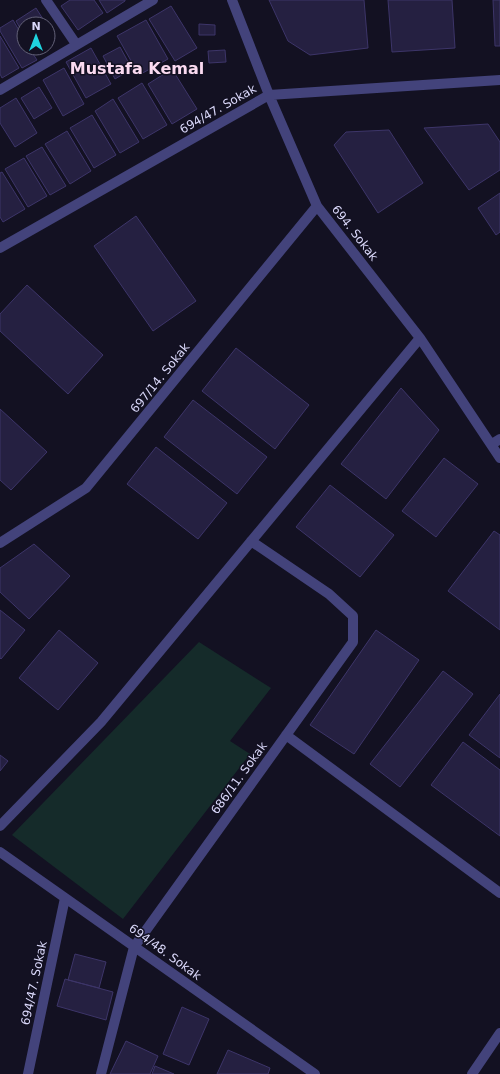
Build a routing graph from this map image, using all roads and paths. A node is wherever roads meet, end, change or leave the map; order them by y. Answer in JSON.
{"nodes":[{"id":1,"x":46,"y":0,"type":"edge"},
{"id":2,"x":154,"y":0,"type":"edge"},
{"id":3,"x":232,"y":0,"type":"edge"},
{"id":4,"x":76,"y":44,"type":"junction"},
{"id":5,"x":498,"y":83,"type":"edge"},
{"id":6,"x":0,"y":90,"type":"edge"},
{"id":7,"x":269,"y":95,"type":"junction"},
{"id":8,"x":318,"y":206,"type":"junction"},
{"id":9,"x":0,"y":248,"type":"edge"},
{"id":10,"x":420,"y":338,"type":"junction"},
{"id":11,"x":496,"y":442,"type":"edge"},
{"id":12,"x":500,"y":458,"type":"edge"},
{"id":13,"x":251,"y":541,"type":"junction"},
{"id":14,"x":0,"y":543,"type":"edge"},
{"id":15,"x":286,"y":735,"type":"junction"},
{"id":16,"x":0,"y":826,"type":"edge"},
{"id":17,"x":0,"y":852,"type":"edge"},
{"id":18,"x":500,"y":893,"type":"edge"},
{"id":19,"x":65,"y":898,"type":"junction"},
{"id":20,"x":134,"y":947,"type":"junction"},
{"id":21,"x":500,"y":1033,"type":"edge"},
{"id":22,"x":28,"y":1074,"type":"edge"},
{"id":23,"x":102,"y":1074,"type":"edge"},
{"id":24,"x":315,"y":1074,"type":"edge"},
{"id":25,"x":472,"y":1074,"type":"edge"}],
"edges":[{"from":1,"to":4,"type":"street"},
{"from":2,"to":4,"type":"street"},
{"from":3,"to":7,"type":"street","name":"694. Sokak"},
{"from":4,"to":6,"type":"street"},
{"from":5,"to":7,"type":"street","name":"694/47. Sokak"},
{"from":7,"to":8,"type":"street","name":"694. Sokak"},
{"from":7,"to":9,"type":"street","name":"694/47. Sokak"},
{"from":8,"to":10,"type":"street","name":"694. Sokak"},
{"from":8,"to":14,"type":"street","name":"697/14. Sokak"},
{"from":10,"to":11,"type":"street","name":"694. Sokak"},
{"from":10,"to":13,"type":"street"},
{"from":11,"to":12,"type":"street","name":"694. Sokak"},
{"from":13,"to":15,"type":"street","name":"686/11. Sokak"},
{"from":13,"to":16,"type":"street"},
{"from":15,"to":18,"type":"street"},
{"from":15,"to":20,"type":"street","name":"686/11. Sokak"},
{"from":17,"to":19,"type":"street","name":"694/48. Sokak"},
{"from":19,"to":20,"type":"street","name":"694/48. Sokak"},
{"from":19,"to":22,"type":"street","name":"694/47. Sokak"},
{"from":20,"to":23,"type":"street","name":"686/11. Sokak"},
{"from":20,"to":24,"type":"street","name":"694/48. Sokak"},
{"from":21,"to":25,"type":"street"}]}
